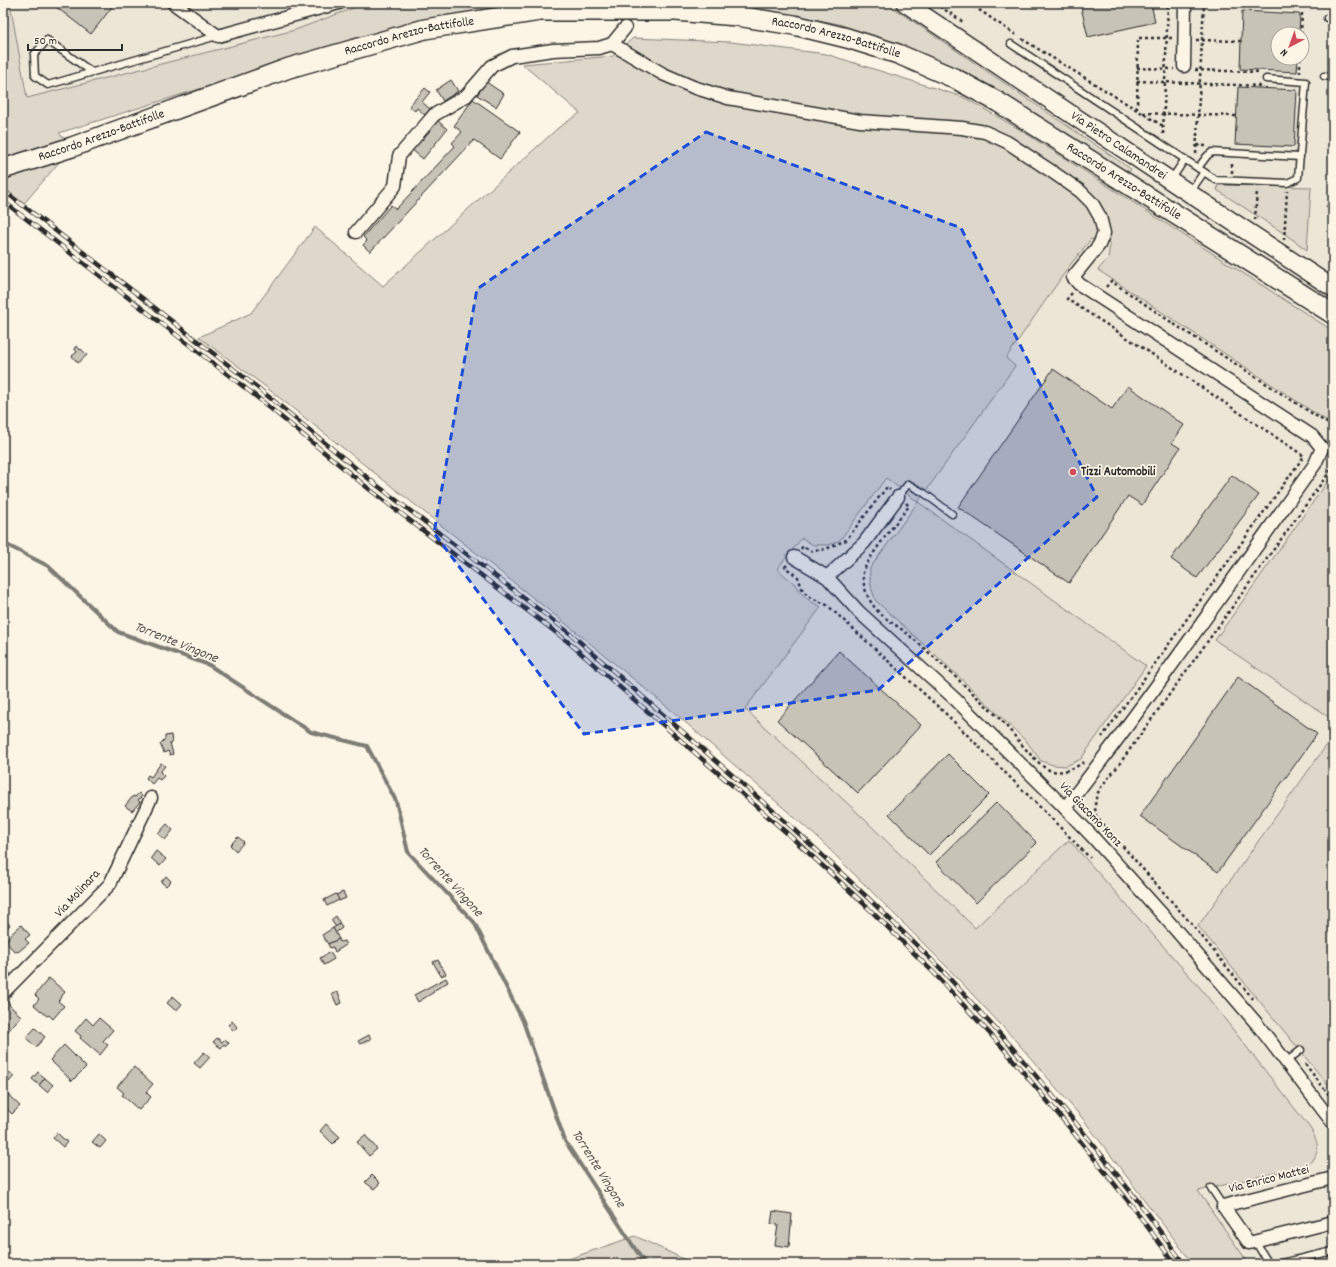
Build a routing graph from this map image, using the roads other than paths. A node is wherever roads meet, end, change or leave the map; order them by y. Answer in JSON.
{"nodes":[{"id":1,"x":173,"y":3,"type":"edge"},
{"id":2,"x":339,"y":3,"type":"edge"},
{"id":3,"x":905,"y":3,"type":"edge"},
{"id":4,"x":1185,"y":3,"type":"edge"},
{"id":5,"x":625,"y":28,"type":"dead end"},
{"id":6,"x":218,"y":36,"type":"junction"},
{"id":7,"x":612,"y":44,"type":"junction"},
{"id":8,"x":1011,"y":44,"type":"dead end"},
{"id":9,"x":1184,"y":66,"type":"dead end"},
{"id":10,"x":92,"y":72,"type":"junction"},
{"id":11,"x":1324,"y":76,"type":"dead end"},
{"id":12,"x":1333,"y":77,"type":"edge"},
{"id":13,"x":1266,"y":79,"type":"dead end"},
{"id":14,"x":1300,"y":157,"type":"junction"},
{"id":15,"x":1185,"y":160,"type":"junction"},
{"id":16,"x":3,"y":169,"type":"edge"},
{"id":17,"x":1201,"y":170,"type":"junction"},
{"id":18,"x":1170,"y":181,"type":"junction"},
{"id":19,"x":1189,"y":193,"type":"junction"},
{"id":20,"x":356,"y":232,"type":"dead end"},
{"id":21,"x":1333,"y":288,"type":"edge"},
{"id":22,"x":1333,"y":314,"type":"edge"},
{"id":23,"x":898,"y":497,"type":"joint"},
{"id":24,"x":952,"y":514,"type":"dead end"},
{"id":25,"x":794,"y":557,"type":"road end"},
{"id":26,"x":827,"y":577,"type":"junction"},
{"id":27,"x":151,"y":798,"type":"dead end"},
{"id":28,"x":1066,"y":808,"type":"junction"},
{"id":29,"x":3,"y":993,"type":"edge"},
{"id":30,"x":1300,"y":1050,"type":"dead end"},
{"id":31,"x":1286,"y":1062,"type":"junction"},
{"id":32,"x":1333,"y":1123,"type":"edge"},
{"id":33,"x":1333,"y":1178,"type":"edge"},
{"id":34,"x":1211,"y":1188,"type":"dead end"},
{"id":35,"x":1223,"y":1206,"type":"junction"},
{"id":36,"x":1333,"y":1222,"type":"edge"},
{"id":37,"x":1255,"y":1241,"type":"junction"},
{"id":38,"x":1333,"y":1252,"type":"edge"},
{"id":39,"x":1269,"y":1264,"type":"edge"},
{"id":40,"x":1277,"y":1264,"type":"edge"}],
"edges":[{"from":1,"to":6,"type":"street"},
{"from":2,"to":6,"type":"street"},
{"from":3,"to":18,"type":"main road","name":"Via Pietro Calamandrei"},
{"from":4,"to":9,"type":"street"},
{"from":5,"to":7,"type":"street"},
{"from":6,"to":10,"type":"lane"},
{"from":7,"to":20,"type":"street"},
{"from":7,"to":28,"type":"street"},
{"from":8,"to":15,"type":"lane"},
{"from":10,"to":10,"type":"lane"},
{"from":11,"to":12,"type":"lane"},
{"from":13,"to":14,"type":"lane"},
{"from":14,"to":17,"type":"lane"},
{"from":14,"to":17,"type":"lane"},
{"from":15,"to":17,"type":"lane"},
{"from":15,"to":18,"type":"lane"},
{"from":16,"to":22,"type":"main road","name":"Raccordo Arezzo-Battifolle"},
{"from":17,"to":19,"type":"lane"},
{"from":18,"to":19,"type":"main road","name":"Via Pietro Calamandrei"},
{"from":19,"to":21,"type":"main road","name":"Via Pietro Calamandrei"},
{"from":23,"to":24,"type":"lane"},
{"from":23,"to":26,"type":"street"},
{"from":25,"to":26,"type":"street","name":"Via Giacomo Konz"},
{"from":26,"to":28,"type":"street","name":"Via Giacomo Konz"},
{"from":27,"to":29,"type":"street","name":"Via Molinara"},
{"from":28,"to":31,"type":"street","name":"Via Giacomo Konz"},
{"from":30,"to":31,"type":"lane"},
{"from":31,"to":32,"type":"street","name":"Via Giacomo Konz"},
{"from":33,"to":35,"type":"street","name":"Via Enrico Mattei"},
{"from":34,"to":35,"type":"lane"},
{"from":35,"to":37,"type":"street","name":"Via Enrico Mattei"},
{"from":36,"to":37,"type":"street"},
{"from":37,"to":39,"type":"lane"},
{"from":38,"to":40,"type":"lane"}]}
